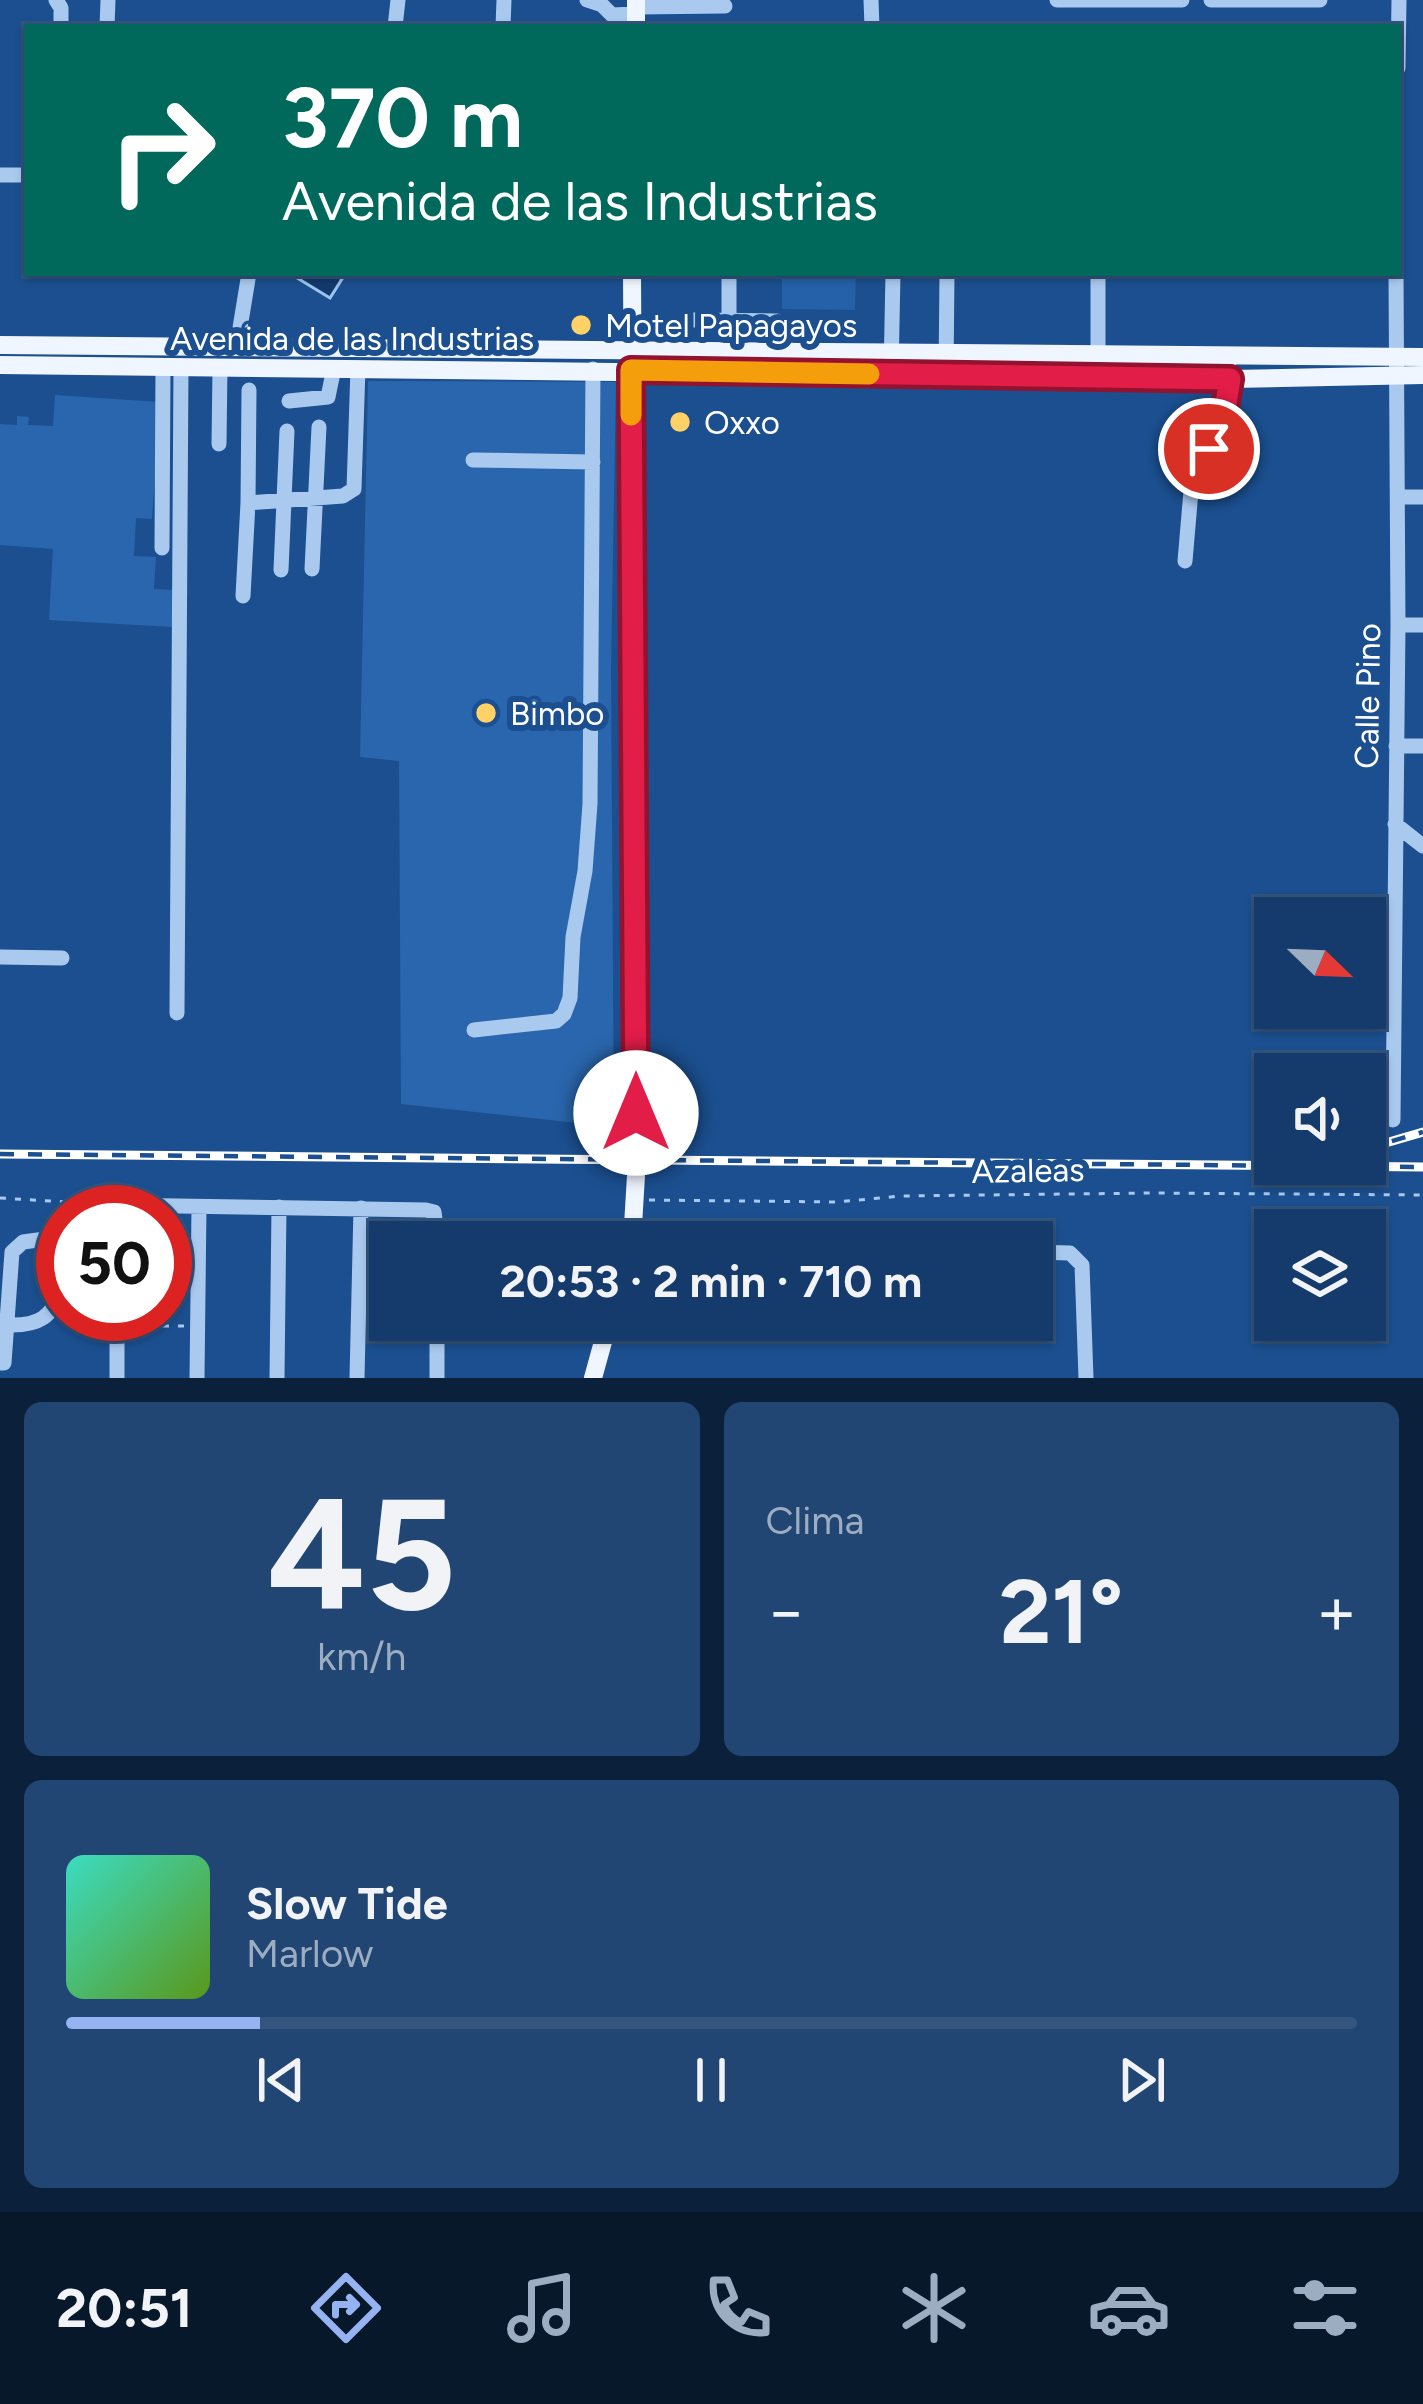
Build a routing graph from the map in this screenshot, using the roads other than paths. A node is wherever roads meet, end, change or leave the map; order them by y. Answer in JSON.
{"nodes":[{"id":1,"x":587,"y":0,"type":"edge"},
{"id":2,"x":1057,"y":0,"type":"edge"},
{"id":3,"x":1182,"y":0,"type":"edge"},
{"id":4,"x":1211,"y":0,"type":"edge"},
{"id":5,"x":1320,"y":0,"type":"edge"},
{"id":6,"x":725,"y":6,"type":"dead end"},
{"id":7,"x":636,"y":12,"type":"edge"},
{"id":8,"x":608,"y":21,"type":"edge"},
{"id":9,"x":249,"y":276,"type":"edge"},
{"id":10,"x":632,"y":276,"type":"edge"},
{"id":11,"x":729,"y":276,"type":"edge"},
{"id":12,"x":893,"y":276,"type":"edge"},
{"id":13,"x":946,"y":276,"type":"edge"},
{"id":14,"x":1098,"y":276,"type":"edge"},
{"id":15,"x":1396,"y":276,"type":"edge"},
{"id":16,"x":694,"y":320,"type":"dead end"},
{"id":17,"x":729,"y":321,"type":"junction"},
{"id":18,"x":777,"y":321,"type":"dead end"},
{"id":19,"x":797,"y":326,"type":"dead end"},
{"id":20,"x":824,"y":326,"type":"junction"},
{"id":21,"x":849,"y":326,"type":"dead end"},
{"id":22,"x":0,"y":345,"type":"edge"},
{"id":23,"x":205,"y":345,"type":"junction"},
{"id":24,"x":237,"y":346,"type":"junction"},
{"id":25,"x":729,"y":352,"type":"junction"},
{"id":26,"x":826,"y":353,"type":"junction"},
{"id":27,"x":945,"y":353,"type":"junction"},
{"id":28,"x":1099,"y":355,"type":"junction"},
{"id":29,"x":1125,"y":355,"type":"junction"},
{"id":30,"x":1229,"y":356,"type":"junction"},
{"id":31,"x":1423,"y":357,"type":"edge"},
{"id":32,"x":570,"y":360,"type":"junction"},
{"id":33,"x":630,"y":361,"type":"junction"},
{"id":34,"x":891,"y":364,"type":"junction"},
{"id":35,"x":0,"y":365,"type":"edge"},
{"id":36,"x":172,"y":366,"type":"junction"},
{"id":37,"x":1395,"y":366,"type":"junction"},
{"id":38,"x":213,"y":367,"type":"junction"},
{"id":39,"x":334,"y":368,"type":"junction"},
{"id":40,"x":358,"y":368,"type":"junction"},
{"id":41,"x":593,"y":369,"type":"junction"},
{"id":42,"x":946,"y":374,"type":"junction"},
{"id":43,"x":1423,"y":375,"type":"edge"},
{"id":44,"x":1124,"y":376,"type":"junction"},
{"id":45,"x":1230,"y":379,"type":"junction"},
{"id":46,"x":250,"y":390,"type":"dead end"},
{"id":47,"x":289,"y":401,"type":"dead end"},
{"id":48,"x":319,"y":427,"type":"dead end"},
{"id":49,"x":287,"y":431,"type":"dead end"},
{"id":50,"x":219,"y":444,"type":"dead end"},
{"id":51,"x":473,"y":460,"type":"dead end"},
{"id":52,"x":593,"y":462,"type":"junction"},
{"id":53,"x":316,"y":497,"type":"junction"},
{"id":54,"x":1399,"y":497,"type":"junction"},
{"id":55,"x":1423,"y":497,"type":"edge"},
{"id":56,"x":285,"y":500,"type":"junction"},
{"id":57,"x":248,"y":503,"type":"junction"},
{"id":58,"x":162,"y":548,"type":"dead end"},
{"id":59,"x":1185,"y":561,"type":"dead end"},
{"id":60,"x":312,"y":568,"type":"dead end"},
{"id":61,"x":281,"y":570,"type":"dead end"},
{"id":62,"x":243,"y":596,"type":"dead end"},
{"id":63,"x":1398,"y":625,"type":"junction"},
{"id":64,"x":1423,"y":625,"type":"edge"},
{"id":65,"x":1396,"y":746,"type":"junction"},
{"id":66,"x":1423,"y":746,"type":"edge"},
{"id":67,"x":1395,"y":824,"type":"junction"},
{"id":68,"x":1423,"y":846,"type":"edge"},
{"id":69,"x":0,"y":957,"type":"edge"},
{"id":70,"x":62,"y":958,"type":"dead end"},
{"id":71,"x":177,"y":1012,"type":"dead end"},
{"id":72,"x":474,"y":1030,"type":"dead end"},
{"id":73,"x":1393,"y":1120,"type":"dead end"},
{"id":74,"x":192,"y":1207,"type":"edge"},
{"id":75,"x":199,"y":1207,"type":"junction"},
{"id":76,"x":279,"y":1207,"type":"junction"},
{"id":77,"x":361,"y":1208,"type":"junction"},
{"id":78,"x":436,"y":1221,"type":"edge"},
{"id":79,"x":634,"y":1221,"type":"edge"},
{"id":80,"x":36,"y":1241,"type":"edge"},
{"id":81,"x":1053,"y":1253,"type":"edge"},
{"id":82,"x":36,"y":1322,"type":"edge"},
{"id":83,"x":8,"y":1324,"type":"junction"},
{"id":84,"x":117,"y":1341,"type":"edge"},
{"id":85,"x":437,"y":1341,"type":"edge"},
{"id":86,"x":603,"y":1341,"type":"edge"},
{"id":87,"x":2,"y":1368,"type":"edge"},
{"id":88,"x":117,"y":1378,"type":"edge"},
{"id":89,"x":197,"y":1378,"type":"edge"},
{"id":90,"x":277,"y":1378,"type":"edge"},
{"id":91,"x":357,"y":1378,"type":"edge"},
{"id":92,"x":437,"y":1378,"type":"edge"},
{"id":93,"x":593,"y":1378,"type":"edge"},
{"id":94,"x":1086,"y":1378,"type":"edge"}],
"edges":[{"from":1,"to":8,"type":"street"},
{"from":2,"to":3,"type":"street"},
{"from":4,"to":5,"type":"street"},
{"from":6,"to":7,"type":"street"},
{"from":7,"to":8,"type":"street"},
{"from":9,"to":24,"type":"street"},
{"from":10,"to":33,"type":"main road"},
{"from":11,"to":17,"type":"street"},
{"from":12,"to":34,"type":"street"},
{"from":13,"to":27,"type":"street"},
{"from":14,"to":28,"type":"street"},
{"from":15,"to":37,"type":"street","name":"Calle Pino"},
{"from":16,"to":17,"type":"street"},
{"from":17,"to":18,"type":"street"},
{"from":17,"to":25,"type":"street"},
{"from":19,"to":20,"type":"street"},
{"from":20,"to":21,"type":"street"},
{"from":20,"to":26,"type":"street"},
{"from":22,"to":23,"type":"main road","name":"Avenida de las Industrias"},
{"from":23,"to":24,"type":"main road","name":"Avenida de las Industrias"},
{"from":23,"to":38,"type":"main road"},
{"from":24,"to":32,"type":"main road","name":"Avenida de las Industrias"},
{"from":25,"to":26,"type":"main road","name":"Avenida de las Industrias"},
{"from":25,"to":33,"type":"main road","name":"Avenida de las Industrias"},
{"from":26,"to":34,"type":"main road","name":"Avenida de las Industrias"},
{"from":27,"to":28,"type":"main road","name":"Avenida de las Industrias"},
{"from":27,"to":34,"type":"main road","name":"Avenida de las Industrias"},
{"from":27,"to":42,"type":"street"},
{"from":28,"to":29,"type":"main road","name":"Avenida de las Industrias"},
{"from":29,"to":30,"type":"main road","name":"Avenida de las Industrias"},
{"from":29,"to":44,"type":"main road"},
{"from":30,"to":37,"type":"main road","name":"Avenida de las Industrias"},
{"from":30,"to":45,"type":"street"},
{"from":31,"to":37,"type":"main road","name":"Avenida de las Industrias"},
{"from":32,"to":33,"type":"main road","name":"Avenida de las Industrias"},
{"from":32,"to":40,"type":"main road","name":"Avenida de las Industrias"},
{"from":32,"to":41,"type":"main road","name":"Avenida de las Industrias"},
{"from":33,"to":34,"type":"main road","name":"Avenida de las Industrias"},
{"from":33,"to":41,"type":"main road","name":"Avenida de las Industrias"},
{"from":33,"to":79,"type":"main road"},
{"from":34,"to":42,"type":"main road","name":"Avenida de las Industrias"},
{"from":35,"to":36,"type":"main road","name":"Avenida de las Industrias"},
{"from":36,"to":38,"type":"main road","name":"Avenida de las Industrias"},
{"from":36,"to":58,"type":"street"},
{"from":36,"to":71,"type":"street"},
{"from":37,"to":43,"type":"main road","name":"Avenida de las Industrias"},
{"from":37,"to":45,"type":"main road","name":"Avenida de las Industrias"},
{"from":37,"to":54,"type":"street","name":"Calle Pino"},
{"from":38,"to":39,"type":"main road","name":"Avenida de las Industrias"},
{"from":38,"to":50,"type":"street"},
{"from":39,"to":40,"type":"main road","name":"Avenida de las Industrias"},
{"from":39,"to":47,"type":"street"},
{"from":40,"to":53,"type":"street"},
{"from":41,"to":52,"type":"street"},
{"from":42,"to":44,"type":"main road","name":"Avenida de las Industrias"},
{"from":44,"to":45,"type":"main road","name":"Avenida de las Industrias"},
{"from":45,"to":59,"type":"street"},
{"from":46,"to":57,"type":"street"},
{"from":48,"to":53,"type":"street"},
{"from":49,"to":56,"type":"street"},
{"from":51,"to":52,"type":"street"},
{"from":52,"to":72,"type":"street"},
{"from":53,"to":56,"type":"street"},
{"from":53,"to":60,"type":"street"},
{"from":54,"to":55,"type":"street"},
{"from":54,"to":63,"type":"street","name":"Calle Pino"},
{"from":56,"to":57,"type":"street"},
{"from":56,"to":61,"type":"street"},
{"from":57,"to":62,"type":"street"},
{"from":63,"to":64,"type":"street"},
{"from":63,"to":65,"type":"street","name":"Calle Pino"},
{"from":65,"to":66,"type":"street"},
{"from":65,"to":67,"type":"street","name":"Calle Pino"},
{"from":67,"to":68,"type":"street"},
{"from":67,"to":73,"type":"street","name":"Calle Pino"},
{"from":69,"to":70,"type":"street"},
{"from":74,"to":75,"type":"street"},
{"from":75,"to":76,"type":"street"},
{"from":75,"to":89,"type":"street"},
{"from":76,"to":77,"type":"street"},
{"from":76,"to":90,"type":"street"},
{"from":77,"to":78,"type":"street"},
{"from":77,"to":91,"type":"street"},
{"from":80,"to":83,"type":"street"},
{"from":81,"to":94,"type":"street"},
{"from":82,"to":83,"type":"street"},
{"from":83,"to":87,"type":"street"},
{"from":84,"to":88,"type":"street"},
{"from":85,"to":92,"type":"street"},
{"from":86,"to":93,"type":"main road"}]}
